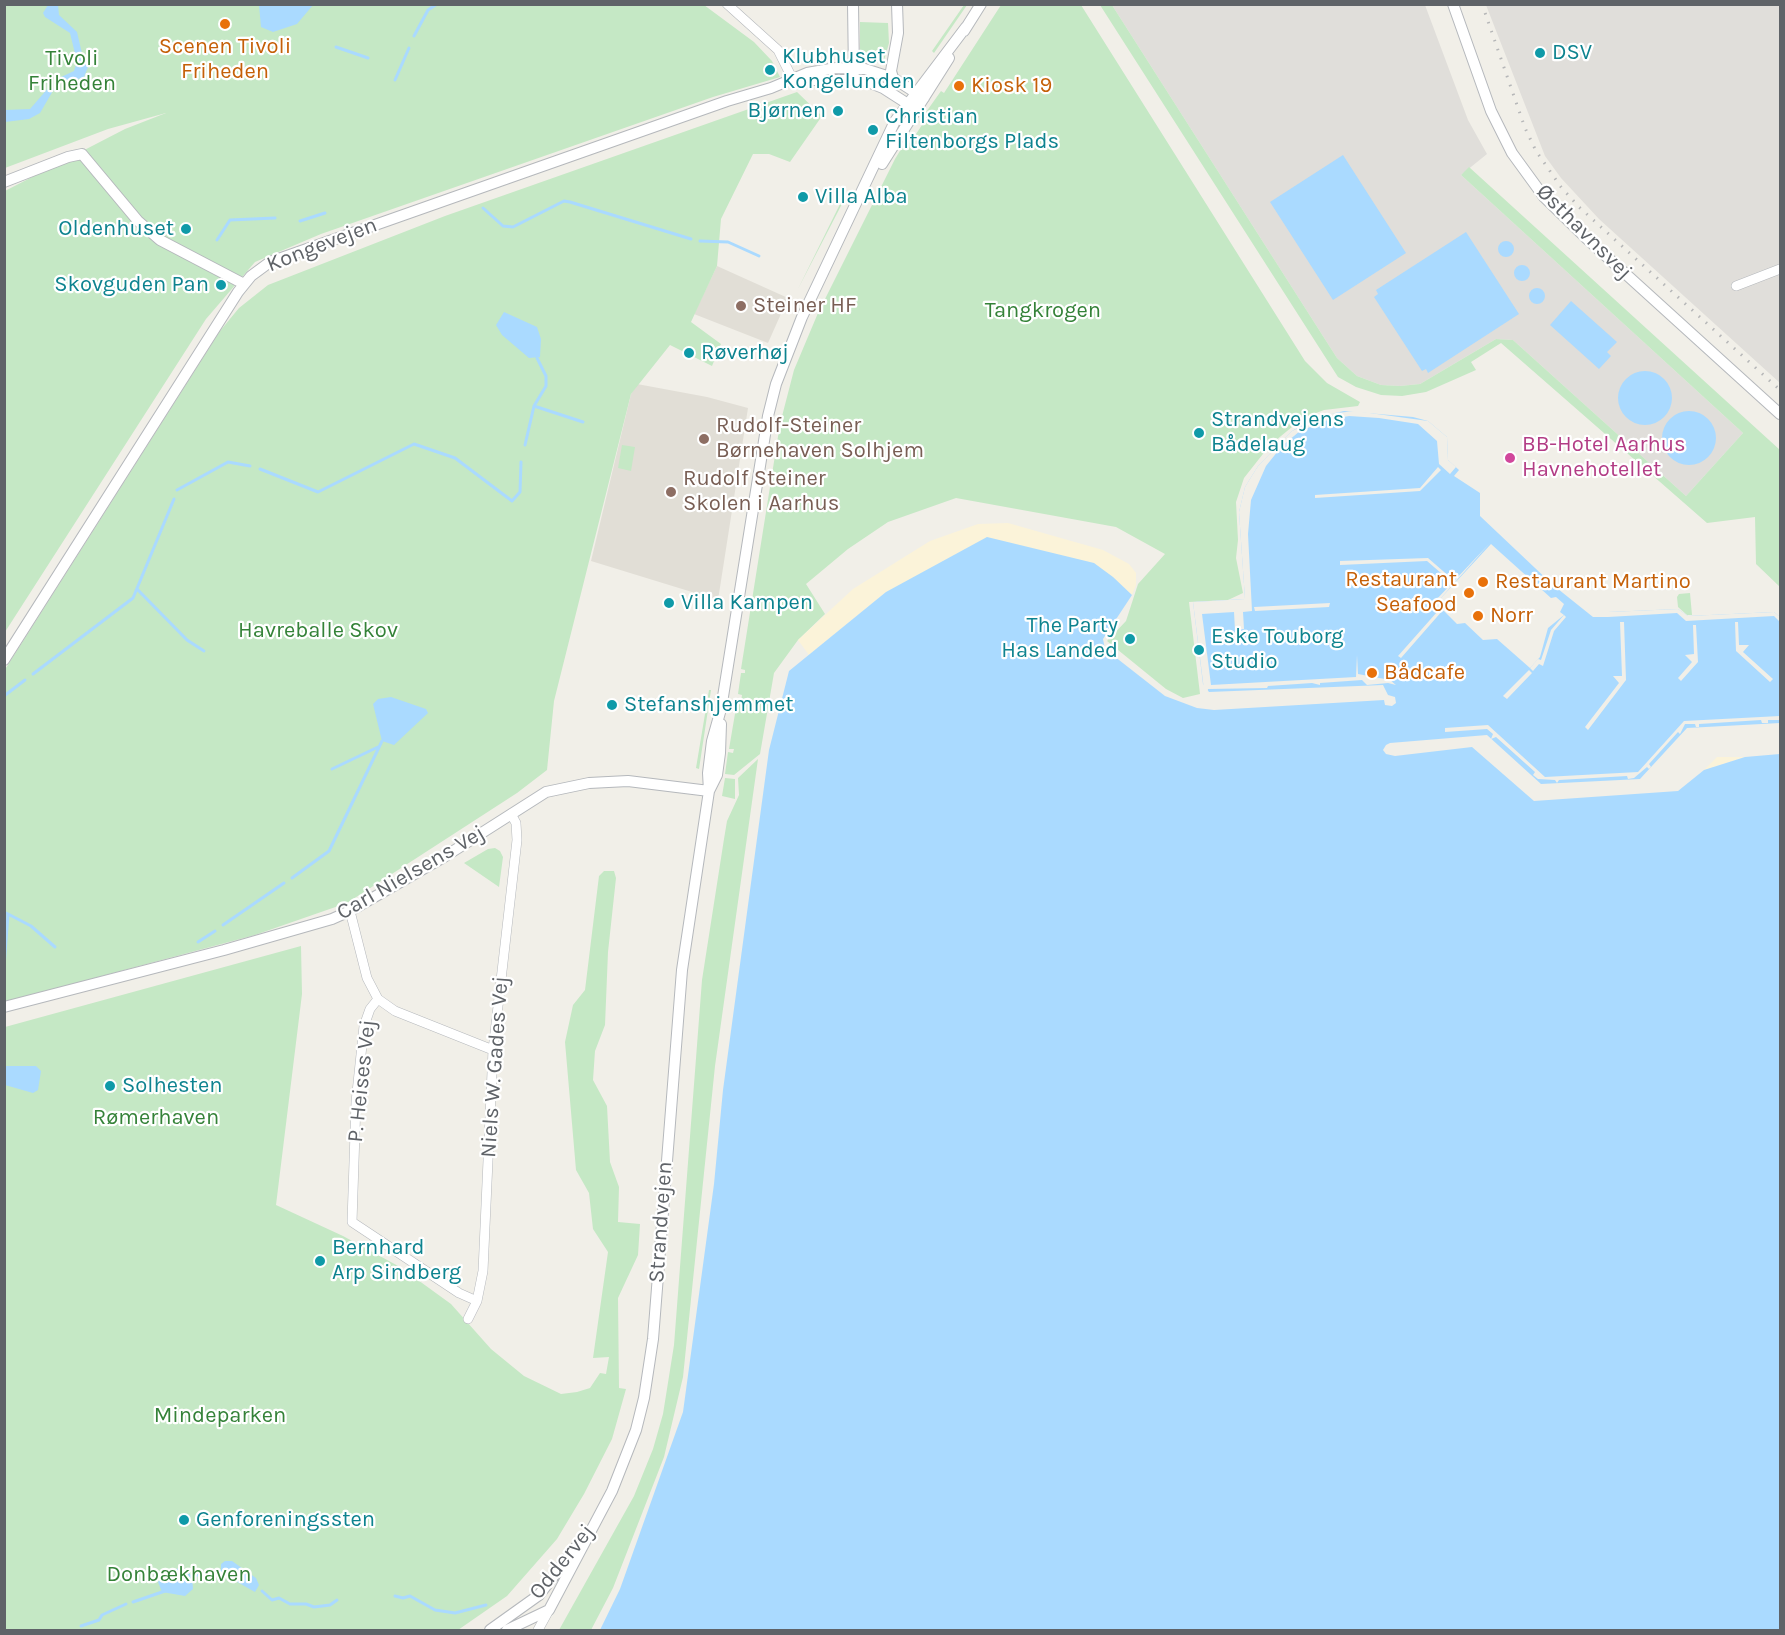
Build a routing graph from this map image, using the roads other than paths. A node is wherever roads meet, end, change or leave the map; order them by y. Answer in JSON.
{"nodes":[{"id":1,"x":727,"y":4,"type":"edge"},
{"id":2,"x":853,"y":4,"type":"edge"},
{"id":3,"x":897,"y":4,"type":"edge"},
{"id":4,"x":981,"y":4,"type":"edge"},
{"id":5,"x":1453,"y":4,"type":"edge"},
{"id":6,"x":852,"y":67,"type":"junction"},
{"id":7,"x":893,"y":78,"type":"junction"},
{"id":8,"x":793,"y":80,"type":"junction"},
{"id":9,"x":863,"y":81,"type":"junction"},
{"id":10,"x":920,"y":96,"type":"junction"},
{"id":11,"x":912,"y":107,"type":"junction"},
{"id":12,"x":4,"y":182,"type":"edge"},
{"id":13,"x":1780,"y":269,"type":"edge"},
{"id":14,"x":244,"y":284,"type":"junction"},
{"id":15,"x":1736,"y":286,"type":"dead end"},
{"id":16,"x":1780,"y":414,"type":"edge"},
{"id":17,"x":4,"y":660,"type":"edge"},
{"id":18,"x":709,"y":791,"type":"junction"},
{"id":19,"x":511,"y":814,"type":"junction"},
{"id":20,"x":350,"y":911,"type":"junction"},
{"id":21,"x":378,"y":999,"type":"junction"},
{"id":22,"x":4,"y":1007,"type":"edge"},
{"id":23,"x":493,"y":1050,"type":"junction"},
{"id":24,"x":477,"y":1301,"type":"junction"},
{"id":25,"x":468,"y":1319,"type":"dead end"},
{"id":26,"x":601,"y":1512,"type":"junction"},
{"id":27,"x":549,"y":1610,"type":"junction"},
{"id":28,"x":490,"y":1630,"type":"edge"},
{"id":29,"x":507,"y":1630,"type":"edge"},
{"id":30,"x":538,"y":1630,"type":"edge"}],
"edges":[{"from":1,"to":8,"type":"street"},
{"from":2,"to":6,"type":"street"},
{"from":3,"to":7,"type":"street"},
{"from":4,"to":10,"type":"street","name":"Strandvejen"},
{"from":5,"to":16,"type":"street","name":"Østhavnsvej"},
{"from":6,"to":7,"type":"street"},
{"from":6,"to":8,"type":"street"},
{"from":6,"to":9,"type":"street"},
{"from":7,"to":10,"type":"street"},
{"from":8,"to":9,"type":"street"},
{"from":8,"to":14,"type":"street","name":"Kongevejen"},
{"from":9,"to":11,"type":"street"},
{"from":10,"to":11,"type":"street","name":"Strandvejen"},
{"from":11,"to":18,"type":"street","name":"Strandvejen"},
{"from":12,"to":14,"type":"street"},
{"from":13,"to":15,"type":"street"},
{"from":14,"to":17,"type":"street","name":"Kongevejen"},
{"from":18,"to":19,"type":"street","name":"Carl Nielsens Vej"},
{"from":18,"to":26,"type":"street","name":"Strandvejen"},
{"from":19,"to":20,"type":"street","name":"Carl Nielsens Vej"},
{"from":19,"to":23,"type":"street","name":"Niels W. Gades Vej"},
{"from":20,"to":21,"type":"street","name":"P. Heises Vej"},
{"from":20,"to":22,"type":"street","name":"Carl Nielsens Vej"},
{"from":21,"to":23,"type":"street"},
{"from":21,"to":24,"type":"street","name":"P. Heises Vej"},
{"from":23,"to":24,"type":"street","name":"Niels W. Gades Vej"},
{"from":24,"to":25,"type":"street","name":"Niels W. Gades Vej"},
{"from":26,"to":27,"type":"street","name":"Strandvejen"},
{"from":26,"to":28,"type":"street","name":"Oddervej"},
{"from":27,"to":29,"type":"street","name":"Oddervej"},
{"from":27,"to":30,"type":"street","name":"Strandvejen"}]}
